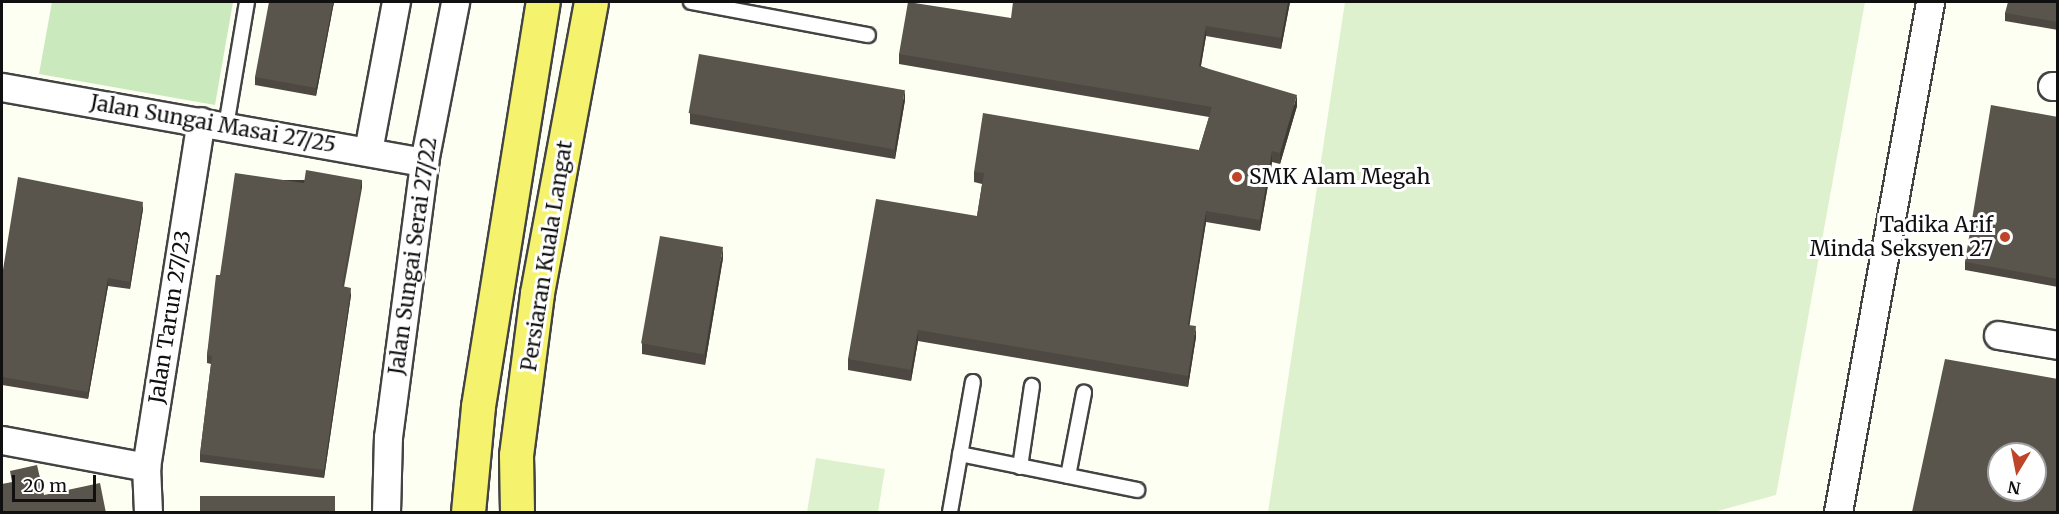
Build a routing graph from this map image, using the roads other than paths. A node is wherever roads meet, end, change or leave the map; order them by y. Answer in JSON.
{"nodes":[{"id":1,"x":248,"y":2,"type":"edge"},
{"id":2,"x":396,"y":2,"type":"edge"},
{"id":3,"x":455,"y":2,"type":"edge"},
{"id":4,"x":543,"y":2,"type":"edge"},
{"id":5,"x":591,"y":2,"type":"edge"},
{"id":6,"x":691,"y":2,"type":"edge"},
{"id":7,"x":1930,"y":2,"type":"edge"},
{"id":8,"x":868,"y":35,"type":"dead end"},
{"id":9,"x":2,"y":87,"type":"edge"},
{"id":10,"x":213,"y":124,"type":"junction"},
{"id":11,"x":368,"y":151,"type":"junction"},
{"id":12,"x":424,"y":162,"type":"junction"},
{"id":13,"x":1998,"y":335,"type":"dead end"},
{"id":14,"x":2058,"y":345,"type":"edge"},
{"id":15,"x":973,"y":382,"type":"dead end"},
{"id":16,"x":1032,"y":386,"type":"dead end"},
{"id":17,"x":1084,"y":393,"type":"dead end"},
{"id":18,"x":2,"y":440,"type":"edge"},
{"id":19,"x":960,"y":454,"type":"junction"},
{"id":20,"x":146,"y":467,"type":"junction"},
{"id":21,"x":1020,"y":467,"type":"junction"},
{"id":22,"x":1068,"y":476,"type":"junction"},
{"id":23,"x":1137,"y":490,"type":"dead end"},
{"id":24,"x":951,"y":512,"type":"edge"},
{"id":25,"x":148,"y":513,"type":"edge"},
{"id":26,"x":386,"y":513,"type":"edge"},
{"id":27,"x":468,"y":513,"type":"edge"},
{"id":28,"x":517,"y":513,"type":"edge"},
{"id":29,"x":1838,"y":513,"type":"edge"}],
"edges":[{"from":1,"to":10,"type":"lane"},
{"from":2,"to":11,"type":"street"},
{"from":3,"to":12,"type":"street","name":"Jalan Sungai Serai 27/22"},
{"from":4,"to":27,"type":"main road","name":"Persiaran Kuala Langat"},
{"from":5,"to":28,"type":"main road","name":"Persiaran Kuala Langat"},
{"from":6,"to":8,"type":"lane"},
{"from":7,"to":29,"type":"street"},
{"from":9,"to":10,"type":"street","name":"Jalan Sungai Masai 27/25"},
{"from":10,"to":11,"type":"street","name":"Jalan Sungai Masai 27/25"},
{"from":10,"to":20,"type":"street","name":"Jalan Tarun 27/23"},
{"from":11,"to":12,"type":"street","name":"Jalan Sungai Masai 27/25"},
{"from":12,"to":26,"type":"street","name":"Jalan Sungai Serai 27/22"},
{"from":13,"to":14,"type":"street"},
{"from":15,"to":19,"type":"lane"},
{"from":16,"to":21,"type":"lane"},
{"from":17,"to":22,"type":"lane"},
{"from":18,"to":20,"type":"street"},
{"from":19,"to":21,"type":"lane"},
{"from":19,"to":24,"type":"lane"},
{"from":20,"to":25,"type":"street","name":"Jalan Tarun 27/23"},
{"from":21,"to":22,"type":"lane"},
{"from":22,"to":23,"type":"lane"}]}
